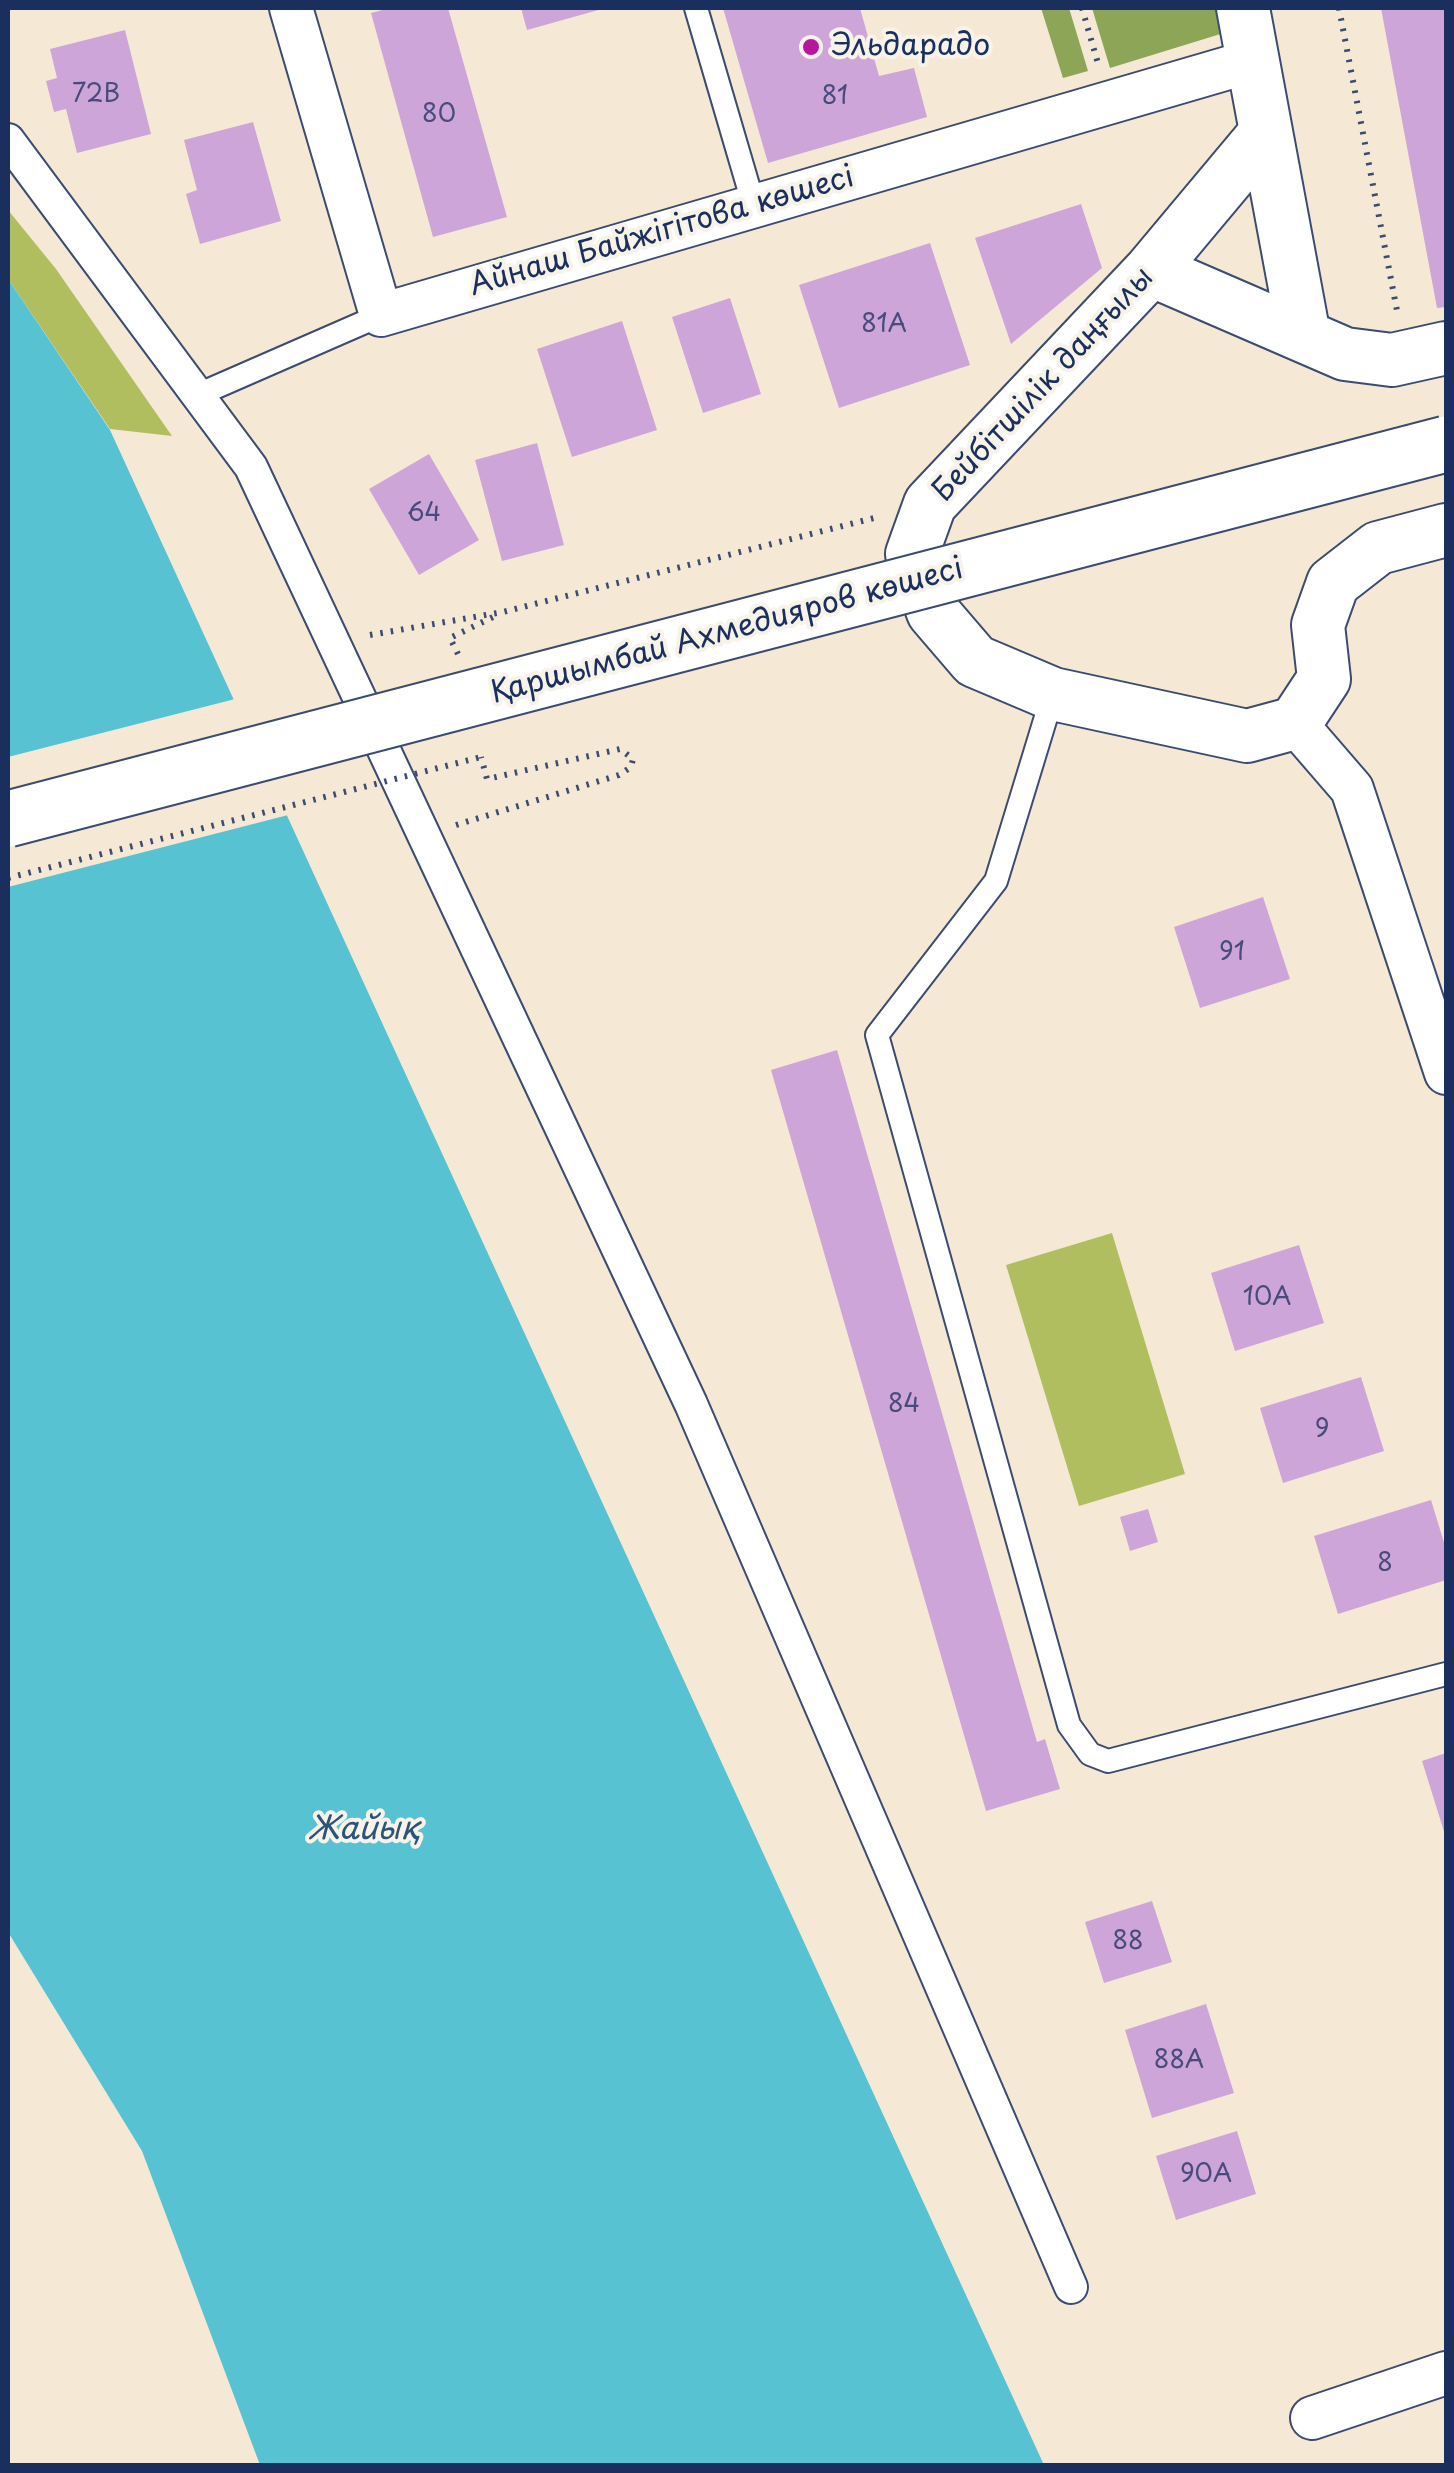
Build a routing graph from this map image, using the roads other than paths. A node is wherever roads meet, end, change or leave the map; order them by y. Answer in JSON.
{"nodes":[{"id":1,"x":291,"y":8,"type":"edge"},
{"id":2,"x":696,"y":8,"type":"edge"},
{"id":3,"x":1243,"y":8,"type":"edge"},
{"id":4,"x":1252,"y":61,"type":"junction"},
{"id":5,"x":1264,"y":135,"type":"junction"},
{"id":6,"x":8,"y":140,"type":"edge"},
{"id":7,"x":754,"y":206,"type":"junction"},
{"id":8,"x":1151,"y":270,"type":"junction"},
{"id":9,"x":381,"y":315,"type":"junction"},
{"id":10,"x":1304,"y":336,"type":"junction"},
{"id":11,"x":1426,"y":352,"type":"edge"},
{"id":12,"x":200,"y":394,"type":"junction"},
{"id":13,"x":1446,"y":444,"type":"edge"},
{"id":14,"x":1446,"y":530,"type":"edge"},
{"id":15,"x":1053,"y":694,"type":"junction"},
{"id":16,"x":1295,"y":723,"type":"junction"},
{"id":17,"x":8,"y":819,"type":"edge"},
{"id":18,"x":1446,"y":1073,"type":"edge"},
{"id":19,"x":1446,"y":1674,"type":"edge"},
{"id":20,"x":1071,"y":2287,"type":"dead end"},
{"id":21,"x":1446,"y":2374,"type":"edge"},
{"id":22,"x":1312,"y":2418,"type":"dead end"}],
"edges":[{"from":1,"to":9,"type":"street"},
{"from":2,"to":7,"type":"lane"},
{"from":3,"to":4,"type":"street"},
{"from":4,"to":5,"type":"street"},
{"from":4,"to":7,"type":"street","name":"Айнаш Байжігітова көшесі"},
{"from":5,"to":8,"type":"street","name":"Бейбітшілік даңғылы"},
{"from":5,"to":10,"type":"street"},
{"from":6,"to":12,"type":"street"},
{"from":7,"to":9,"type":"street","name":"Айнаш Байжігітова көшесі"},
{"from":8,"to":10,"type":"street"},
{"from":8,"to":15,"type":"street","name":"Бейбітшілік даңғылы"},
{"from":9,"to":12,"type":"lane"},
{"from":10,"to":11,"type":"street"},
{"from":12,"to":20,"type":"street"},
{"from":13,"to":17,"type":"main road","name":"Қаршымбай Ахмедияров көшесі","bridge":true},
{"from":14,"to":16,"type":"street"},
{"from":15,"to":16,"type":"street","name":"Бейбітшілік даңғылы"},
{"from":15,"to":19,"type":"lane"},
{"from":16,"to":18,"type":"street"},
{"from":21,"to":22,"type":"street"}]}
